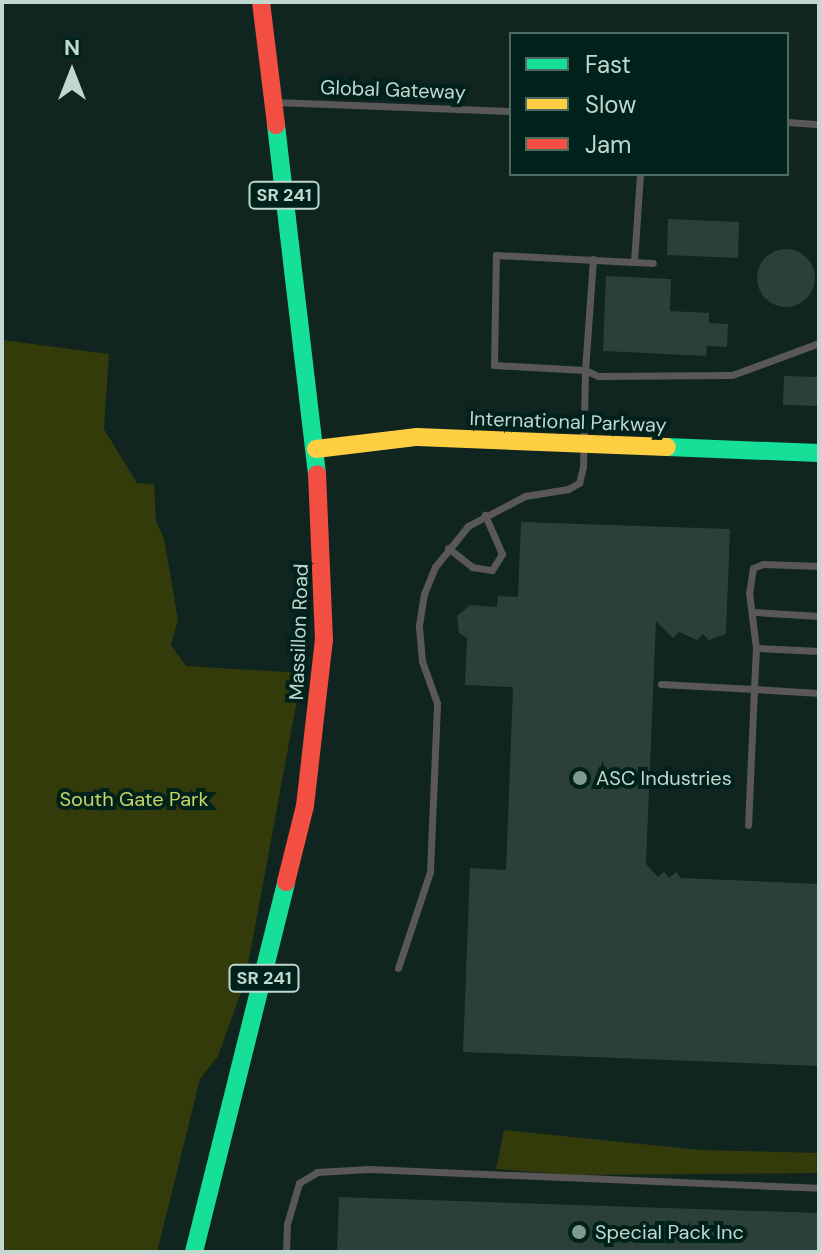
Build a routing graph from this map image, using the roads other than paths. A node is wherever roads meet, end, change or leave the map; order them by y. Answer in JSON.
{"nodes":[{"id":1,"x":261,"y":2,"type":"edge"},
{"id":2,"x":273,"y":102,"type":"junction"},
{"id":3,"x":509,"y":111,"type":"edge"},
{"id":4,"x":789,"y":122,"type":"edge"},
{"id":5,"x":819,"y":124,"type":"edge"},
{"id":6,"x":640,"y":176,"type":"edge"},
{"id":7,"x":593,"y":259,"type":"junction"},
{"id":8,"x":634,"y":262,"type":"junction"},
{"id":9,"x":653,"y":263,"type":"dead end"},
{"id":10,"x":819,"y":343,"type":"edge"},
{"id":11,"x":585,"y":370,"type":"junction"},
{"id":12,"x":581,"y":445,"type":"junction"},
{"id":13,"x":316,"y":449,"type":"junction"},
{"id":14,"x":819,"y":453,"type":"edge"},
{"id":15,"x":485,"y":515,"type":"junction"},
{"id":16,"x":448,"y":548,"type":"junction"},
{"id":17,"x":819,"y":566,"type":"edge"},
{"id":18,"x":754,"y":612,"type":"junction"},
{"id":19,"x":819,"y":616,"type":"edge"},
{"id":20,"x":756,"y":648,"type":"junction"},
{"id":21,"x":819,"y":651,"type":"edge"},
{"id":22,"x":661,"y":684,"type":"dead end"},
{"id":23,"x":754,"y":689,"type":"junction"},
{"id":24,"x":819,"y":693,"type":"edge"},
{"id":25,"x":748,"y":825,"type":"dead end"},
{"id":26,"x":398,"y":968,"type":"dead end"},
{"id":27,"x":819,"y":1188,"type":"edge"},
{"id":28,"x":194,"y":1252,"type":"edge"},
{"id":29,"x":286,"y":1252,"type":"edge"}],
"edges":[{"from":1,"to":2,"type":"main road","name":"Massillon Road","number":"SR 241"},
{"from":2,"to":3,"type":"lane","name":"Global Gateway"},
{"from":2,"to":13,"type":"main road","name":"Massillon Road","number":"SR 241"},
{"from":4,"to":5,"type":"lane"},
{"from":6,"to":8,"type":"lane"},
{"from":7,"to":8,"type":"lane"},
{"from":7,"to":11,"type":"lane"},
{"from":7,"to":11,"type":"lane"},
{"from":8,"to":9,"type":"lane"},
{"from":10,"to":11,"type":"lane"},
{"from":11,"to":12,"type":"lane"},
{"from":12,"to":13,"type":"main road","name":"International Parkway"},
{"from":12,"to":14,"type":"main road","name":"International Parkway"},
{"from":12,"to":15,"type":"lane"},
{"from":13,"to":28,"type":"main road","name":"Massillon Road","number":"SR 241"},
{"from":15,"to":16,"type":"lane"},
{"from":15,"to":16,"type":"lane"},
{"from":16,"to":26,"type":"lane"},
{"from":17,"to":18,"type":"lane"},
{"from":18,"to":19,"type":"lane"},
{"from":18,"to":20,"type":"lane"},
{"from":20,"to":21,"type":"lane"},
{"from":20,"to":23,"type":"lane"},
{"from":22,"to":23,"type":"lane"},
{"from":23,"to":24,"type":"lane"},
{"from":23,"to":25,"type":"lane"},
{"from":27,"to":29,"type":"lane"}]}
